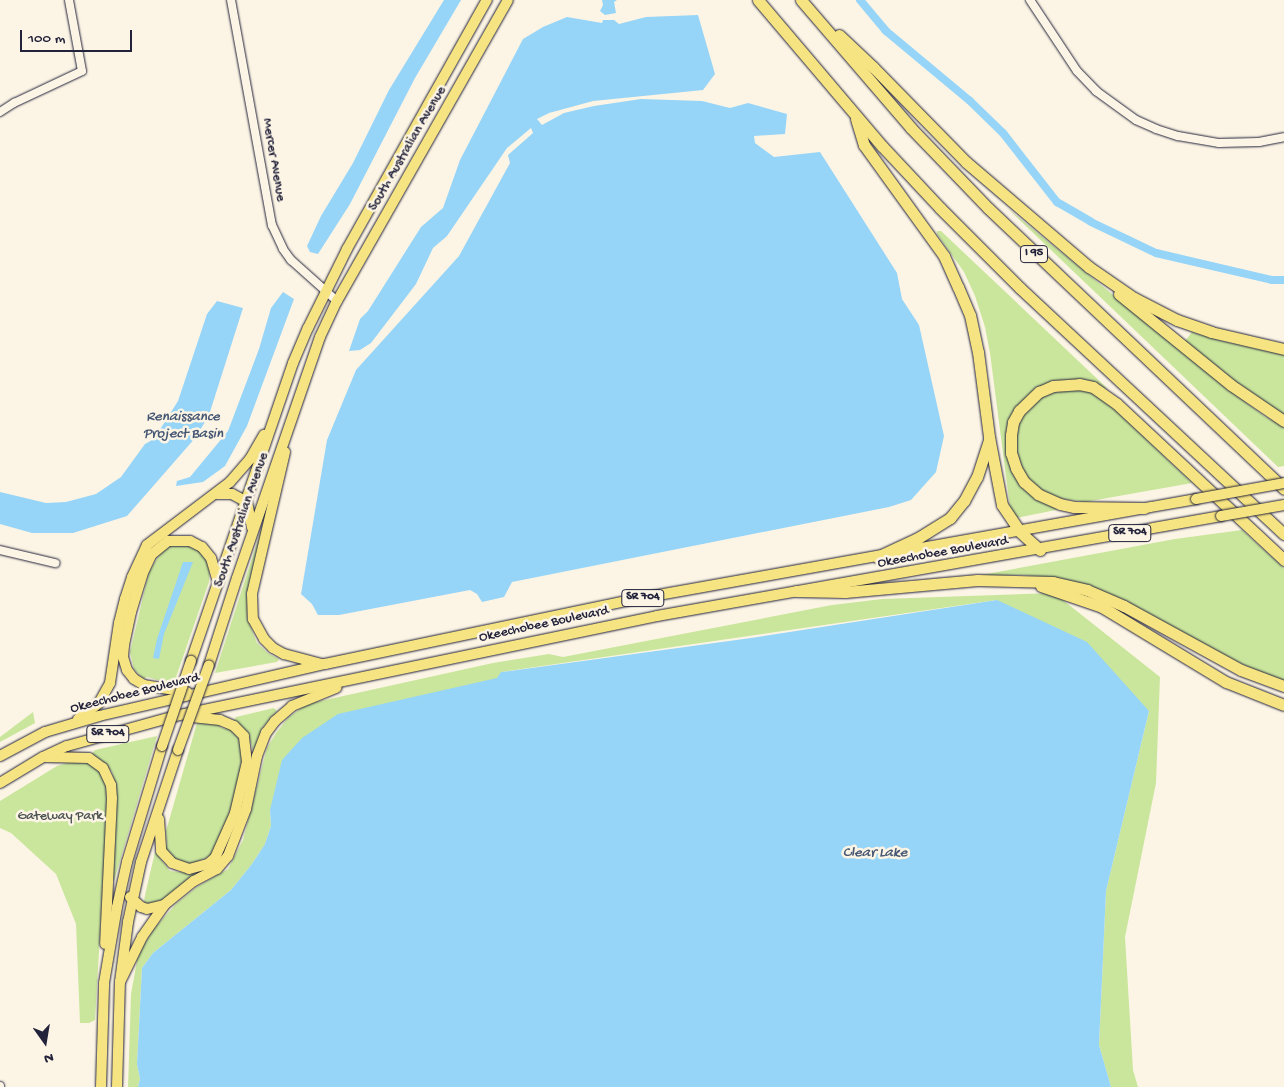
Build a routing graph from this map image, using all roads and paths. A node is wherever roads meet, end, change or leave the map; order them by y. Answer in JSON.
{"nodes":[{"id":1,"x":69,"y":0,"type":"edge"},
{"id":2,"x":231,"y":0,"type":"edge"},
{"id":3,"x":487,"y":0,"type":"edge"},
{"id":4,"x":508,"y":0,"type":"edge"},
{"id":5,"x":758,"y":0,"type":"edge"},
{"id":6,"x":1030,"y":0,"type":"edge"},
{"id":7,"x":802,"y":1,"type":"edge"},
{"id":8,"x":0,"y":112,"type":"edge"},
{"id":9,"x":855,"y":114,"type":"junction"},
{"id":10,"x":1284,"y":137,"type":"edge"},
{"id":11,"x":1089,"y":267,"type":"junction"},
{"id":12,"x":324,"y":291,"type":"junction"},
{"id":13,"x":337,"y":301,"type":"junction"},
{"id":14,"x":1284,"y":349,"type":"edge"},
{"id":15,"x":293,"y":411,"type":"junction"},
{"id":16,"x":276,"y":415,"type":"junction"},
{"id":17,"x":1284,"y":421,"type":"edge"},
{"id":18,"x":989,"y":437,"type":"junction"},
{"id":19,"x":1284,"y":483,"type":"edge"},
{"id":20,"x":1284,"y":489,"type":"edge"},
{"id":21,"x":217,"y":494,"type":"junction"},
{"id":22,"x":247,"y":502,"type":"junction"},
{"id":23,"x":1284,"y":505,"type":"edge"},
{"id":24,"x":1144,"y":508,"type":"junction"},
{"id":25,"x":253,"y":532,"type":"junction"},
{"id":26,"x":1020,"y":532,"type":"junction"},
{"id":27,"x":1284,"y":534,"type":"edge"},
{"id":28,"x":0,"y":550,"type":"edge"},
{"id":29,"x":1040,"y":550,"type":"junction"},
{"id":30,"x":877,"y":558,"type":"junction"},
{"id":31,"x":1284,"y":560,"type":"edge"},
{"id":32,"x":54,"y":563,"type":"dead end"},
{"id":33,"x":1020,"y":580,"type":"junction"},
{"id":34,"x":219,"y":584,"type":"junction"},
{"id":35,"x":796,"y":592,"type":"junction"},
{"id":36,"x":325,"y":664,"type":"junction"},
{"id":37,"x":370,"y":675,"type":"junction"},
{"id":38,"x":1284,"y":686,"type":"edge"},
{"id":39,"x":196,"y":693,"type":"junction"},
{"id":40,"x":1284,"y":705,"type":"edge"},
{"id":41,"x":175,"y":716,"type":"junction"},
{"id":42,"x":71,"y":724,"type":"junction"},
{"id":43,"x":0,"y":756,"type":"edge"},
{"id":44,"x":42,"y":757,"type":"junction"},
{"id":45,"x":0,"y":783,"type":"edge"},
{"id":46,"x":159,"y":810,"type":"junction"},
{"id":47,"x":122,"y":883,"type":"junction"},
{"id":48,"x":132,"y":900,"type":"junction"},
{"id":49,"x":164,"y":905,"type":"junction"},
{"id":50,"x":120,"y":982,"type":"junction"},
{"id":51,"x":104,"y":983,"type":"junction"},
{"id":52,"x":101,"y":1087,"type":"edge"},
{"id":53,"x":117,"y":1087,"type":"edge"}],
"edges":[{"from":1,"to":8,"type":"street"},
{"from":2,"to":12,"type":"street","name":"Mercer Avenue"},
{"from":3,"to":12,"type":"main road","name":"South Australian Avenue"},
{"from":4,"to":13,"type":"main road","name":"South Australian Avenue"},
{"from":5,"to":9,"type":"highway","number":"I 95"},
{"from":6,"to":10,"type":"street"},
{"from":7,"to":11,"type":"highway"},
{"from":7,"to":20,"type":"highway","number":"I 95"},
{"from":9,"to":18,"type":"highway"},
{"from":9,"to":27,"type":"highway","number":"I 95"},
{"from":11,"to":14,"type":"highway"},
{"from":11,"to":17,"type":"highway"},
{"from":12,"to":13,"type":"street","name":"Mercer Avenue"},
{"from":12,"to":16,"type":"main road","name":"South Australian Avenue"},
{"from":13,"to":15,"type":"main road","name":"South Australian Avenue"},
{"from":15,"to":25,"type":"main road","name":"South Australian Avenue"},
{"from":15,"to":36,"type":"main road"},
{"from":16,"to":21,"type":"main road"},
{"from":16,"to":22,"type":"main road","name":"South Australian Avenue"},
{"from":18,"to":26,"type":"highway"},
{"from":18,"to":30,"type":"highway"},
{"from":19,"to":24,"type":"main road","name":"Okeechobee Boulevard","number":"SR 704","bridge":true},
{"from":21,"to":22,"type":"main road"},
{"from":21,"to":42,"type":"main road"},
{"from":22,"to":25,"type":"main road"},
{"from":22,"to":34,"type":"main road","name":"South Australian Avenue"},
{"from":23,"to":29,"type":"main road","name":"Okeechobee Boulevard","number":"SR 704","bridge":true},
{"from":24,"to":26,"type":"main road","name":"Okeechobee Boulevard","number":"SR 704"},
{"from":24,"to":31,"type":"highway"},
{"from":25,"to":46,"type":"main road","name":"South Australian Avenue","bridge":true},
{"from":26,"to":29,"type":"highway"},
{"from":26,"to":30,"type":"main road","name":"Okeechobee Boulevard","number":"SR 704"},
{"from":28,"to":32,"type":"street"},
{"from":29,"to":35,"type":"main road","name":"Okeechobee Boulevard","number":"SR 704"},
{"from":30,"to":36,"type":"main road","name":"Okeechobee Boulevard","number":"SR 704"},
{"from":33,"to":35,"type":"highway"},
{"from":33,"to":38,"type":"highway"},
{"from":33,"to":40,"type":"highway"},
{"from":34,"to":39,"type":"main road"},
{"from":34,"to":47,"type":"main road","name":"South Australian Avenue","bridge":true},
{"from":35,"to":37,"type":"main road","name":"Okeechobee Boulevard","number":"SR 704"},
{"from":36,"to":39,"type":"main road","name":"Okeechobee Boulevard","number":"SR 704"},
{"from":37,"to":41,"type":"main road","name":"Okeechobee Boulevard","number":"SR 704"},
{"from":37,"to":49,"type":"main road"},
{"from":39,"to":42,"type":"main road","name":"Okeechobee Boulevard","number":"SR 704"},
{"from":41,"to":44,"type":"main road","name":"Okeechobee Boulevard","number":"SR 704"},
{"from":41,"to":46,"type":"main road"},
{"from":42,"to":43,"type":"main road","name":"Okeechobee Boulevard","number":"SR 704"},
{"from":44,"to":45,"type":"main road","name":"Okeechobee Boulevard","number":"SR 704"},
{"from":44,"to":51,"type":"main road"},
{"from":46,"to":48,"type":"main road","name":"South Australian Avenue"},
{"from":47,"to":48,"type":"main road"},
{"from":47,"to":51,"type":"main road","name":"South Australian Avenue"},
{"from":48,"to":49,"type":"main road"},
{"from":48,"to":50,"type":"main road","name":"South Australian Avenue"},
{"from":49,"to":50,"type":"main road"},
{"from":50,"to":53,"type":"main road","name":"South Australian Avenue"},
{"from":51,"to":52,"type":"main road","name":"South Australian Avenue"}]}
